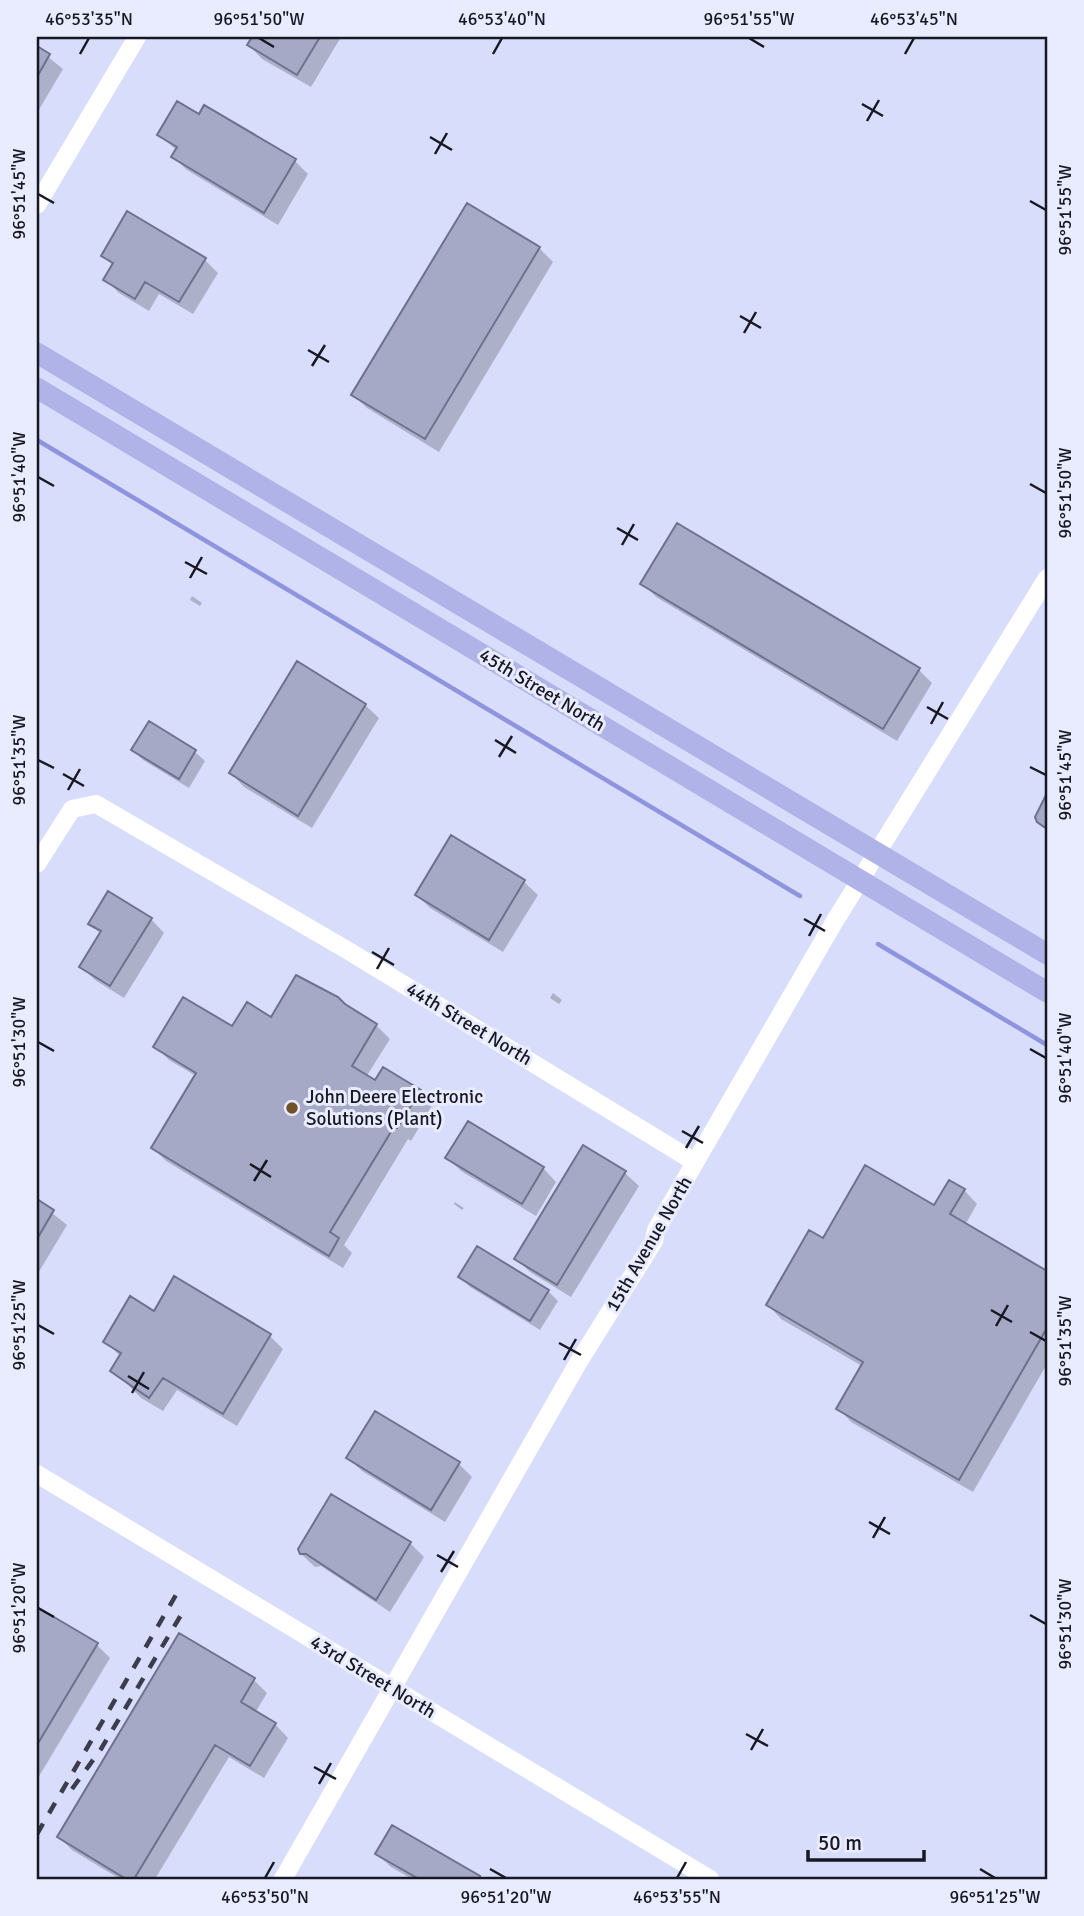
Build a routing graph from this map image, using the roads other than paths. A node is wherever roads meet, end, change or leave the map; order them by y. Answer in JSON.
{"nodes":[{"id":1,"x":137,"y":37,"type":"edge"},
{"id":2,"x":37,"y":205,"type":"edge"},
{"id":3,"x":37,"y":353,"type":"edge"},
{"id":4,"x":37,"y":388,"type":"edge"},
{"id":5,"x":1047,"y":579,"type":"edge"},
{"id":6,"x":879,"y":852,"type":"junction"},
{"id":7,"x":37,"y":864,"type":"edge"},
{"id":8,"x":861,"y":880,"type":"junction"},
{"id":9,"x":1047,"y":954,"type":"edge"},
{"id":10,"x":1047,"y":992,"type":"edge"},
{"id":11,"x":695,"y":1162,"type":"junction"},
{"id":12,"x":37,"y":1474,"type":"edge"},
{"id":13,"x":394,"y":1689,"type":"junction"},
{"id":14,"x":283,"y":1879,"type":"edge"},
{"id":15,"x":710,"y":1879,"type":"edge"}],
"edges":[{"from":1,"to":2,"type":"street"},
{"from":3,"to":6,"type":"main road","name":"45th Street North"},
{"from":4,"to":8,"type":"main road","name":"45th Street North"},
{"from":5,"to":6,"type":"street","name":"15th Avenue North"},
{"from":6,"to":8,"type":"street","name":"15th Avenue North"},
{"from":6,"to":9,"type":"main road","name":"45th Street North"},
{"from":7,"to":11,"type":"street","name":"44th Street North"},
{"from":8,"to":10,"type":"main road","name":"45th Street North"},
{"from":8,"to":11,"type":"street","name":"15th Avenue North"},
{"from":11,"to":13,"type":"street","name":"15th Avenue North"},
{"from":12,"to":13,"type":"street","name":"43rd Street North"},
{"from":13,"to":14,"type":"street","name":"15th Avenue North"},
{"from":13,"to":15,"type":"street","name":"43rd Street North"}]}
